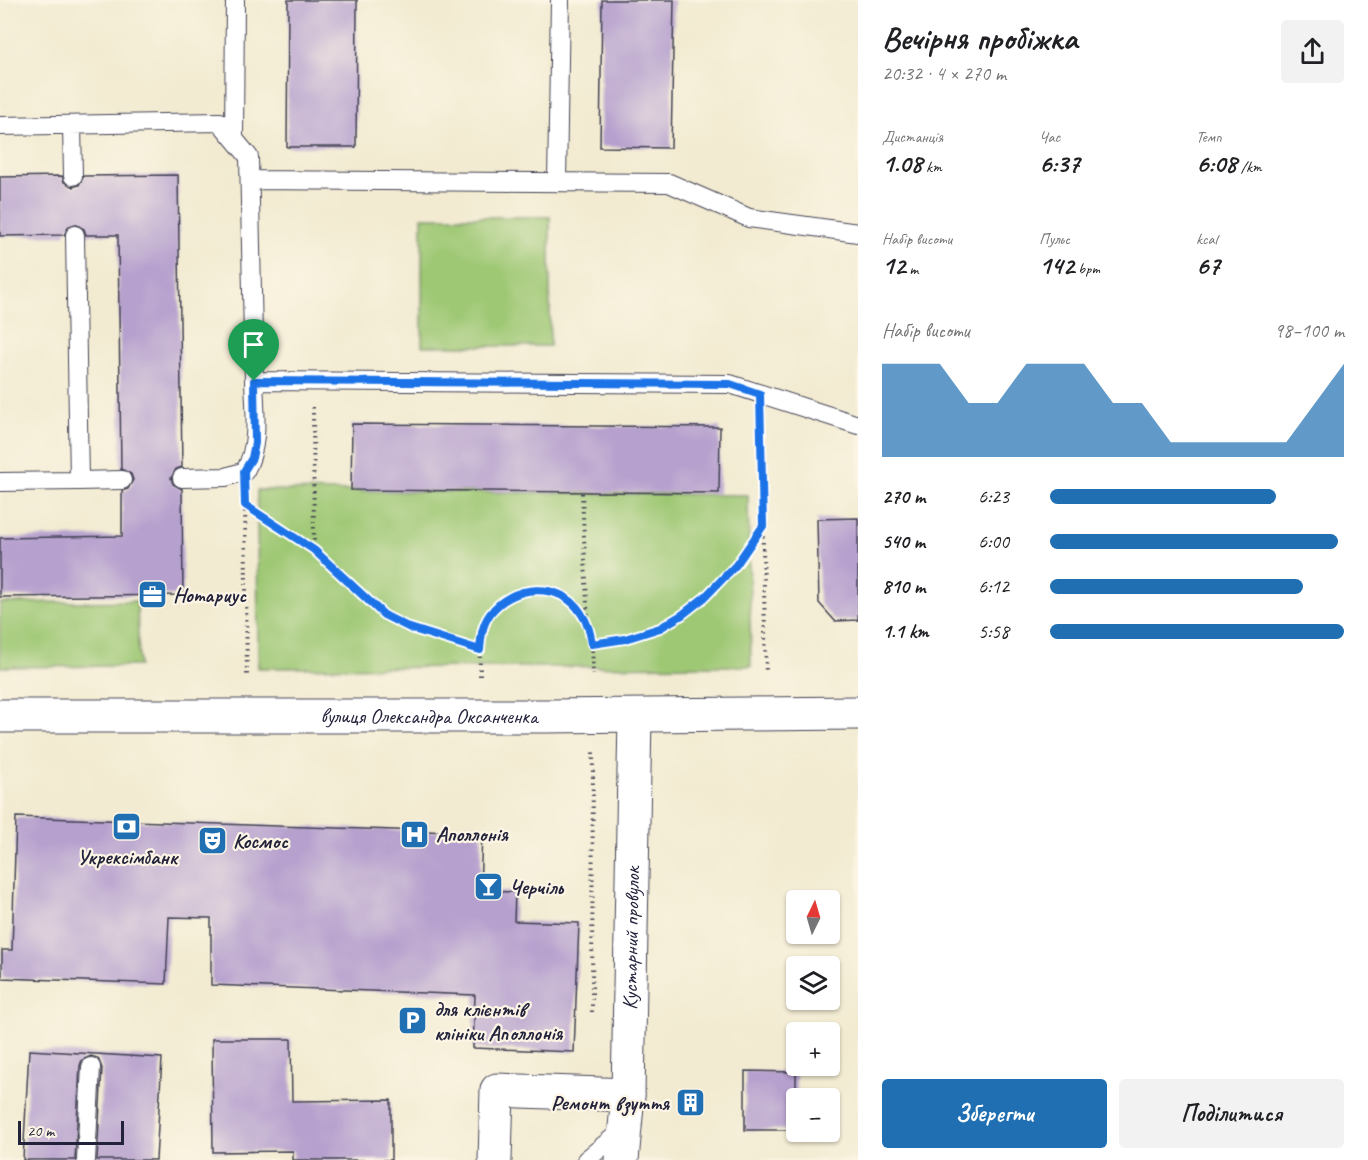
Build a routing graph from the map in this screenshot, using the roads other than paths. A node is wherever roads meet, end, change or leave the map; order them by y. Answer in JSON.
{"nodes":[{"id":1,"x":235,"y":0,"type":"edge"},
{"id":2,"x":560,"y":0,"type":"edge"},
{"id":3,"x":72,"y":125,"type":"junction"},
{"id":4,"x":0,"y":126,"type":"edge"},
{"id":5,"x":234,"y":138,"type":"junction"},
{"id":6,"x":73,"y":176,"type":"dead end"},
{"id":7,"x":250,"y":180,"type":"junction"},
{"id":8,"x":557,"y":182,"type":"junction"},
{"id":9,"x":858,"y":233,"type":"edge"},
{"id":10,"x":75,"y":235,"type":"dead end"},
{"id":11,"x":254,"y":381,"type":"junction"},
{"id":12,"x":858,"y":425,"type":"edge"},
{"id":13,"x":182,"y":478,"type":"dead end"},
{"id":14,"x":122,"y":480,"type":"dead end"},
{"id":15,"x":79,"y":481,"type":"junction"},
{"id":16,"x":0,"y":482,"type":"edge"},
{"id":17,"x":858,"y":713,"type":"edge"},
{"id":18,"x":0,"y":716,"type":"edge"},
{"id":19,"x":635,"y":716,"type":"junction"},
{"id":20,"x":91,"y":1067,"type":"dead end"},
{"id":21,"x":628,"y":1095,"type":"junction"},
{"id":22,"x":625,"y":1128,"type":"junction"},
{"id":23,"x":86,"y":1160,"type":"edge"},
{"id":24,"x":495,"y":1160,"type":"edge"},
{"id":25,"x":586,"y":1160,"type":"edge"},
{"id":26,"x":622,"y":1160,"type":"edge"}],
"edges":[{"from":1,"to":5,"type":"lane"},
{"from":2,"to":8,"type":"lane"},
{"from":3,"to":4,"type":"lane"},
{"from":3,"to":5,"type":"lane"},
{"from":3,"to":6,"type":"lane"},
{"from":5,"to":7,"type":"lane"},
{"from":7,"to":8,"type":"lane"},
{"from":7,"to":11,"type":"lane"},
{"from":8,"to":9,"type":"lane"},
{"from":10,"to":15,"type":"lane"},
{"from":11,"to":12,"type":"lane"},
{"from":11,"to":13,"type":"lane"},
{"from":14,"to":15,"type":"lane"},
{"from":15,"to":16,"type":"lane"},
{"from":17,"to":19,"type":"main road","name":"вулиця Олександра Оксанченка"},
{"from":18,"to":19,"type":"main road","name":"вулиця Олександра Оксанченка"},
{"from":19,"to":21,"type":"main road","name":"Кустарний провулок"},
{"from":20,"to":23,"type":"lane"},
{"from":21,"to":22,"type":"main road","name":"Кустарний провулок"},
{"from":21,"to":24,"type":"main road"},
{"from":22,"to":25,"type":"lane"},
{"from":22,"to":26,"type":"main road","name":"Кустарний провулок"}]}
